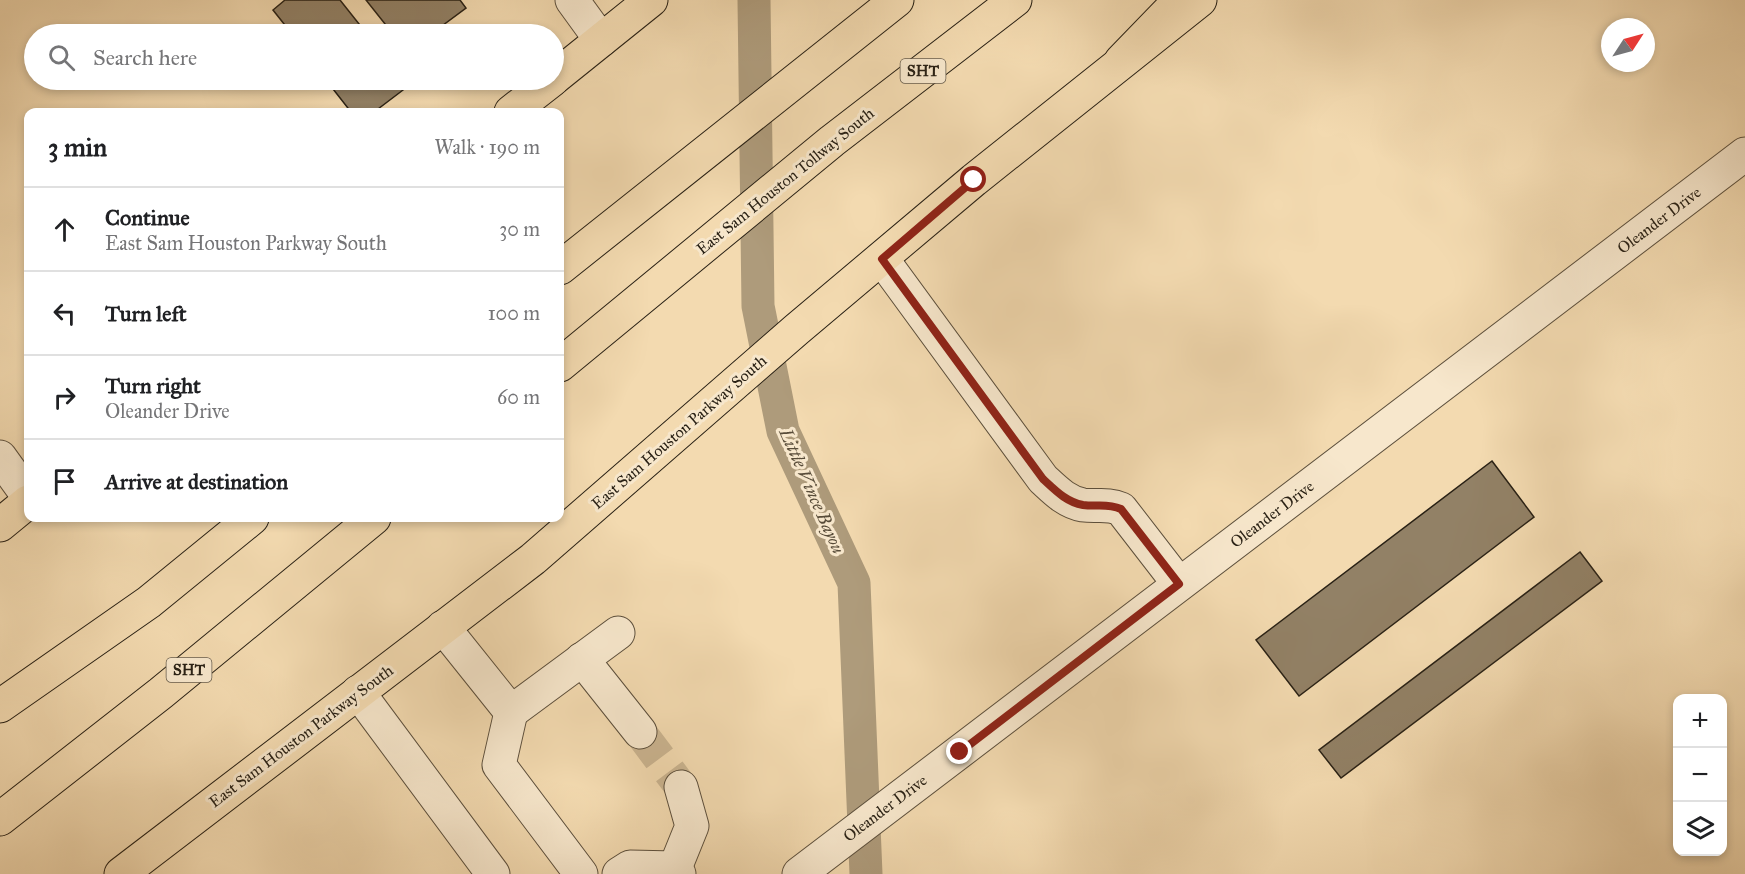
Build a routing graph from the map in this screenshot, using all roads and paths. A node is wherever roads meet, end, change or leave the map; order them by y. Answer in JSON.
{"nodes":[{"id":1,"x":572,"y":0,"type":"edge"},
{"id":2,"x":651,"y":0,"type":"edge"},
{"id":3,"x":897,"y":0,"type":"edge"},
{"id":4,"x":1015,"y":0,"type":"edge"},
{"id":5,"x":1180,"y":0,"type":"edge"},
{"id":6,"x":1200,"y":0,"type":"edge"},
{"id":7,"x":601,"y":40,"type":"junction"},
{"id":8,"x":1121,"y":62,"type":"junction"},
{"id":9,"x":564,"y":70,"type":"edge"},
{"id":10,"x":539,"y":90,"type":"edge"},
{"id":11,"x":516,"y":108,"type":"edge"},
{"id":12,"x":1745,"y":154,"type":"edge"},
{"id":13,"x":882,"y":259,"type":"junction"},
{"id":14,"x":564,"y":265,"type":"edge"},
{"id":15,"x":564,"y":362,"type":"edge"},
{"id":16,"x":0,"y":457,"type":"edge"},
{"id":17,"x":24,"y":490,"type":"edge"},
{"id":18,"x":24,"y":505,"type":"edge"},
{"id":19,"x":247,"y":522,"type":"edge"},
{"id":20,"x":369,"y":522,"type":"edge"},
{"id":21,"x":0,"y":525,"type":"edge"},
{"id":22,"x":1179,"y":584,"type":"junction"},
{"id":23,"x":444,"y":627,"type":"junction"},
{"id":24,"x":618,"y":633,"type":"dead end"},
{"id":25,"x":582,"y":659,"type":"junction"},
{"id":26,"x":358,"y":692,"type":"junction"},
{"id":27,"x":0,"y":706,"type":"edge"},
{"id":28,"x":511,"y":712,"type":"junction"},
{"id":29,"x":640,"y":732,"type":"tunnel mouth"},
{"id":30,"x":681,"y":786,"type":"tunnel mouth"},
{"id":31,"x":0,"y":819,"type":"edge"},
{"id":32,"x":677,"y":871,"type":"edge"},
{"id":33,"x":121,"y":874,"type":"edge"},
{"id":34,"x":493,"y":874,"type":"edge"},
{"id":35,"x":581,"y":874,"type":"edge"},
{"id":36,"x":619,"y":874,"type":"edge"},
{"id":37,"x":799,"y":874,"type":"edge"}],
"edges":[{"from":1,"to":7,"type":"street"},
{"from":2,"to":7,"type":"main road"},
{"from":3,"to":14,"type":"main road"},
{"from":4,"to":15,"type":"main road","name":"East Sam Houston Tollway South","number":"SHT"},
{"from":5,"to":8,"type":"main road"},
{"from":6,"to":8,"type":"main road","name":"East Sam Houston Parkway South"},
{"from":7,"to":9,"type":"main road"},
{"from":8,"to":13,"type":"main road","name":"East Sam Houston Parkway South"},
{"from":10,"to":11,"type":"main road"},
{"from":12,"to":22,"type":"street","name":"Oleander Drive"},
{"from":13,"to":22,"type":"street"},
{"from":13,"to":23,"type":"main road","name":"East Sam Houston Parkway South"},
{"from":16,"to":17,"type":"street"},
{"from":18,"to":21,"type":"main road"},
{"from":19,"to":27,"type":"main road"},
{"from":20,"to":31,"type":"main road","number":"SHT"},
{"from":22,"to":37,"type":"street","name":"Oleander Drive"},
{"from":23,"to":26,"type":"main road","name":"East Sam Houston Parkway South"},
{"from":23,"to":28,"type":"street"},
{"from":24,"to":25,"type":"street"},
{"from":25,"to":28,"type":"street"},
{"from":25,"to":29,"type":"street"},
{"from":26,"to":33,"type":"main road","name":"East Sam Houston Parkway South"},
{"from":26,"to":34,"type":"street"},
{"from":28,"to":35,"type":"street"},
{"from":30,"to":32,"type":"street"},
{"from":32,"to":36,"type":"street"}]}
